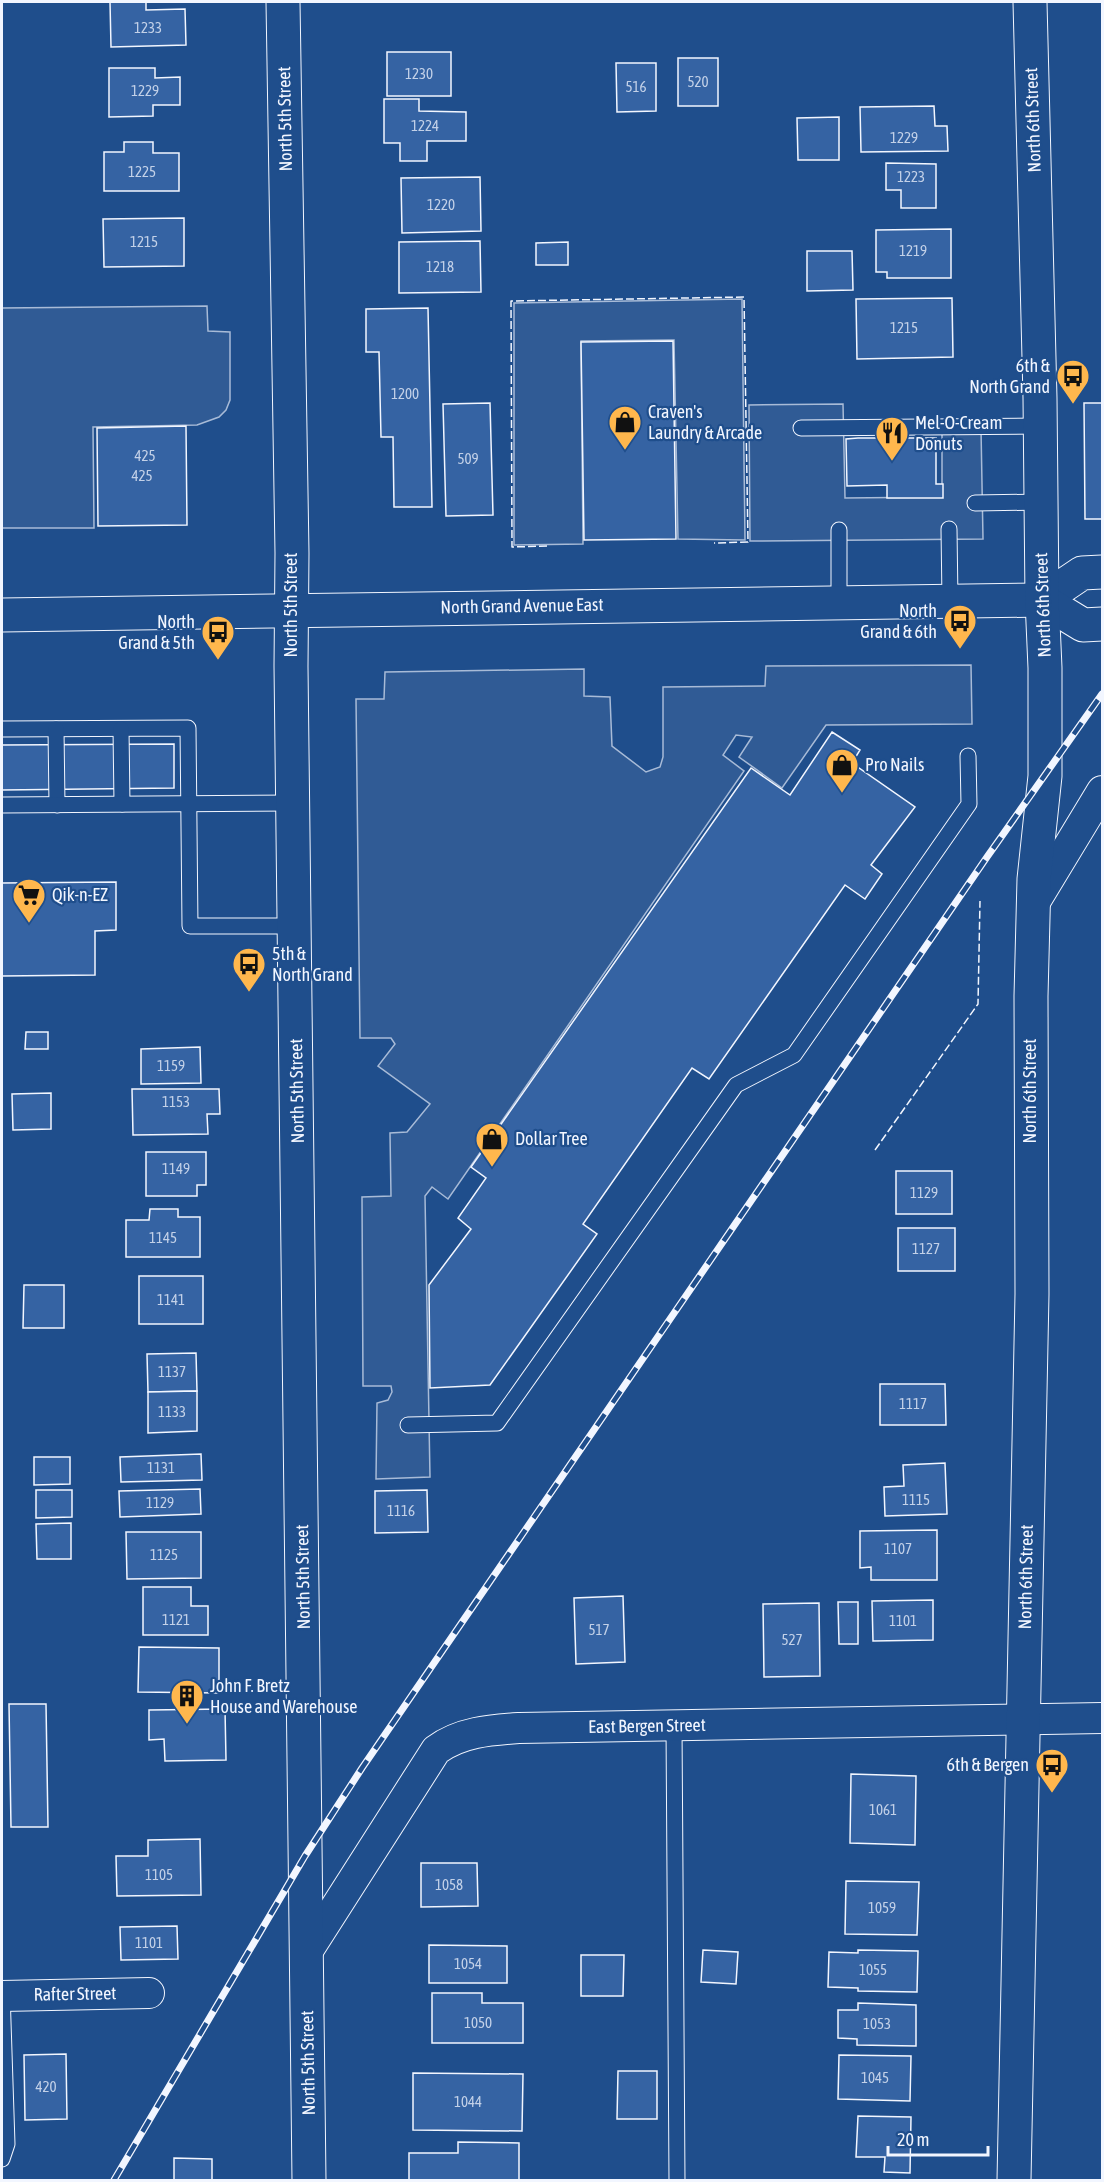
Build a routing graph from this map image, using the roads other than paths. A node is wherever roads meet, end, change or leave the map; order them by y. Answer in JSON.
{"nodes":[{"id":1,"x":283,"y":2,"type":"edge"},
{"id":2,"x":1030,"y":2,"type":"edge"},
{"id":3,"x":1040,"y":426,"type":"junction"},
{"id":4,"x":801,"y":428,"type":"dead end"},
{"id":5,"x":1041,"y":502,"type":"junction"},
{"id":6,"x":975,"y":503,"type":"dead end"},
{"id":7,"x":949,"y":529,"type":"dead end"},
{"id":8,"x":839,"y":530,"type":"dead end"},
{"id":9,"x":1102,"y":572,"type":"edge"},
{"id":10,"x":1042,"y":600,"type":"junction"},
{"id":11,"x":950,"y":601,"type":"junction"},
{"id":12,"x":838,"y":602,"type":"junction"},
{"id":13,"x":291,"y":609,"type":"junction"},
{"id":14,"x":2,"y":615,"type":"edge"},
{"id":15,"x":1102,"y":624,"type":"edge"},
{"id":16,"x":2,"y":729,"type":"edge"},
{"id":17,"x":56,"y":729,"type":"junction"},
{"id":18,"x":121,"y":729,"type":"junction"},
{"id":19,"x":968,"y":756,"type":"dead end"},
{"id":20,"x":1102,"y":791,"type":"edge"},
{"id":21,"x":294,"y":803,"type":"junction"},
{"id":22,"x":122,"y":804,"type":"junction"},
{"id":23,"x":189,"y":804,"type":"junction"},
{"id":24,"x":2,"y":805,"type":"edge"},
{"id":25,"x":57,"y":805,"type":"junction"},
{"id":26,"x":1033,"y":905,"type":"junction"},
{"id":27,"x":295,"y":926,"type":"junction"},
{"id":28,"x":408,"y":1425,"type":"dead end"},
{"id":29,"x":1102,"y":1718,"type":"edge"},
{"id":30,"x":1023,"y":1720,"type":"junction"},
{"id":31,"x":674,"y":1726,"type":"junction"},
{"id":32,"x":307,"y":1952,"type":"junction"},
{"id":33,"x":2,"y":1985,"type":"edge"},
{"id":34,"x":149,"y":1993,"type":"dead end"},
{"id":35,"x":2,"y":1996,"type":"edge"},
{"id":36,"x":2,"y":2159,"type":"edge"},
{"id":37,"x":309,"y":2181,"type":"edge"},
{"id":38,"x":677,"y":2181,"type":"edge"},
{"id":39,"x":1014,"y":2181,"type":"edge"}],
"edges":[{"from":1,"to":13,"type":"main road","name":"North 5th Street"},
{"from":2,"to":3,"type":"main road","name":"North 6th Street"},
{"from":3,"to":4,"type":"lane"},
{"from":3,"to":5,"type":"main road","name":"North 6th Street"},
{"from":5,"to":6,"type":"lane"},
{"from":5,"to":10,"type":"main road","name":"North 6th Street"},
{"from":7,"to":11,"type":"lane"},
{"from":8,"to":12,"type":"lane"},
{"from":9,"to":10,"type":"main road"},
{"from":10,"to":11,"type":"main road","name":"North Grand Avenue East"},
{"from":10,"to":15,"type":"main road"},
{"from":10,"to":26,"type":"main road","name":"North 6th Street"},
{"from":11,"to":12,"type":"main road","name":"North Grand Avenue East"},
{"from":12,"to":13,"type":"main road","name":"North Grand Avenue East"},
{"from":13,"to":14,"type":"main road","name":"North Grand Avenue East"},
{"from":13,"to":21,"type":"main road","name":"North 5th Street"},
{"from":16,"to":17,"type":"lane"},
{"from":17,"to":18,"type":"lane"},
{"from":17,"to":25,"type":"lane"},
{"from":18,"to":22,"type":"lane"},
{"from":18,"to":23,"type":"lane"},
{"from":19,"to":28,"type":"lane"},
{"from":20,"to":26,"type":"street"},
{"from":21,"to":23,"type":"lane"},
{"from":21,"to":27,"type":"main road","name":"North 5th Street"},
{"from":22,"to":23,"type":"lane"},
{"from":22,"to":25,"type":"lane"},
{"from":23,"to":27,"type":"lane"},
{"from":24,"to":25,"type":"lane"},
{"from":26,"to":30,"type":"main road","name":"North 6th Street"},
{"from":27,"to":32,"type":"main road","name":"North 5th Street"},
{"from":29,"to":30,"type":"street","name":"East Bergen Street"},
{"from":30,"to":31,"type":"street","name":"East Bergen Street"},
{"from":30,"to":39,"type":"main road","name":"North 6th Street"},
{"from":31,"to":32,"type":"street","name":"East Bergen Street"},
{"from":31,"to":38,"type":"lane"},
{"from":32,"to":37,"type":"main road","name":"North 5th Street"},
{"from":33,"to":35,"type":"lane"},
{"from":34,"to":35,"type":"street","name":"Rafter Street"},
{"from":35,"to":36,"type":"lane"}]}
